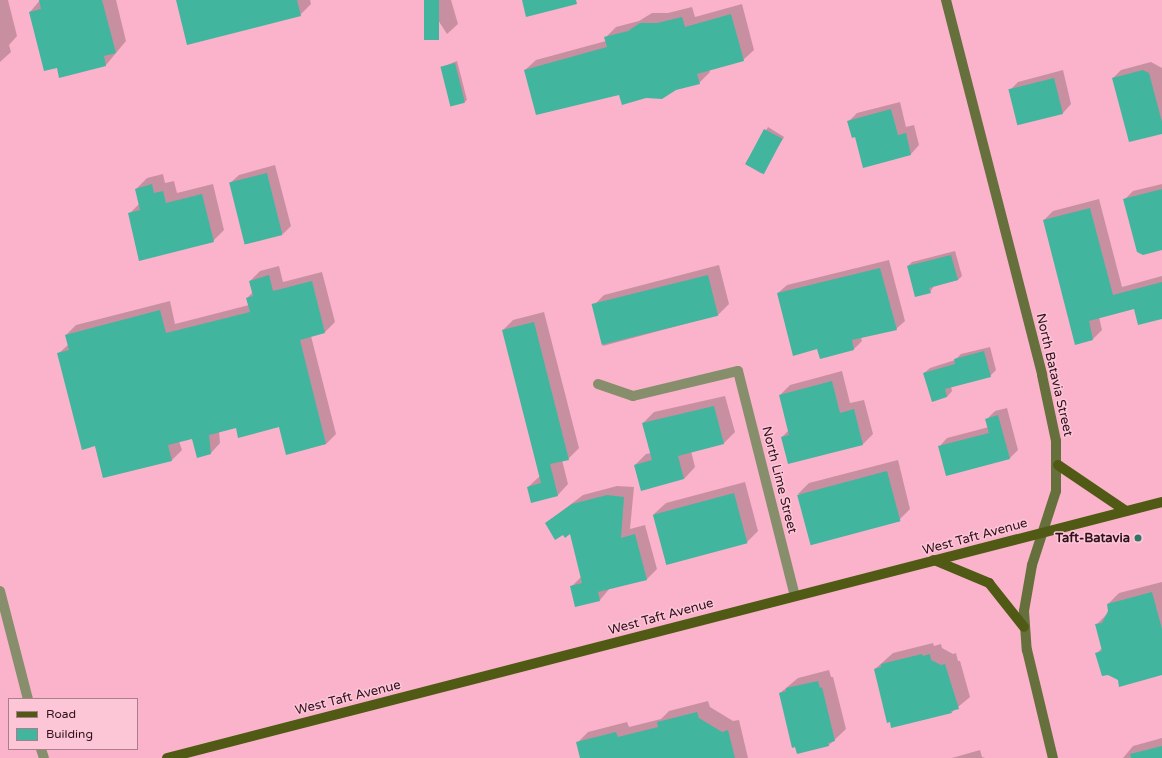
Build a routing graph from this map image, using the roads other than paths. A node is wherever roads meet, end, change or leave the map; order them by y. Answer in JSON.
{"nodes":[{"id":1,"x":946,"y":0,"type":"edge"},
{"id":2,"x":598,"y":384,"type":"dead end"},
{"id":3,"x":1058,"y":465,"type":"junction"},
{"id":4,"x":1162,"y":502,"type":"edge"},
{"id":5,"x":1126,"y":511,"type":"junction"},
{"id":6,"x":1044,"y":532,"type":"junction"},
{"id":7,"x":934,"y":560,"type":"junction"},
{"id":8,"x":0,"y":591,"type":"edge"},
{"id":9,"x":795,"y":596,"type":"junction"},
{"id":10,"x":1024,"y":626,"type":"junction"},
{"id":11,"x":28,"y":698,"type":"edge"},
{"id":12,"x":167,"y":758,"type":"edge"},
{"id":13,"x":1053,"y":758,"type":"edge"}],
"edges":[{"from":1,"to":3,"type":"main road","name":"North Batavia Street"},
{"from":2,"to":9,"type":"street","name":"North Lime Street"},
{"from":3,"to":5,"type":"main road"},
{"from":3,"to":6,"type":"main road","name":"North Batavia Street"},
{"from":4,"to":5,"type":"main road","name":"West Taft Avenue"},
{"from":5,"to":6,"type":"main road","name":"West Taft Avenue"},
{"from":6,"to":7,"type":"main road","name":"West Taft Avenue"},
{"from":6,"to":10,"type":"main road","name":"North Batavia Street"},
{"from":7,"to":9,"type":"main road","name":"West Taft Avenue"},
{"from":7,"to":10,"type":"main road"},
{"from":8,"to":11,"type":"street"},
{"from":9,"to":12,"type":"main road","name":"West Taft Avenue"},
{"from":10,"to":13,"type":"main road","name":"North Batavia Street"}]}
